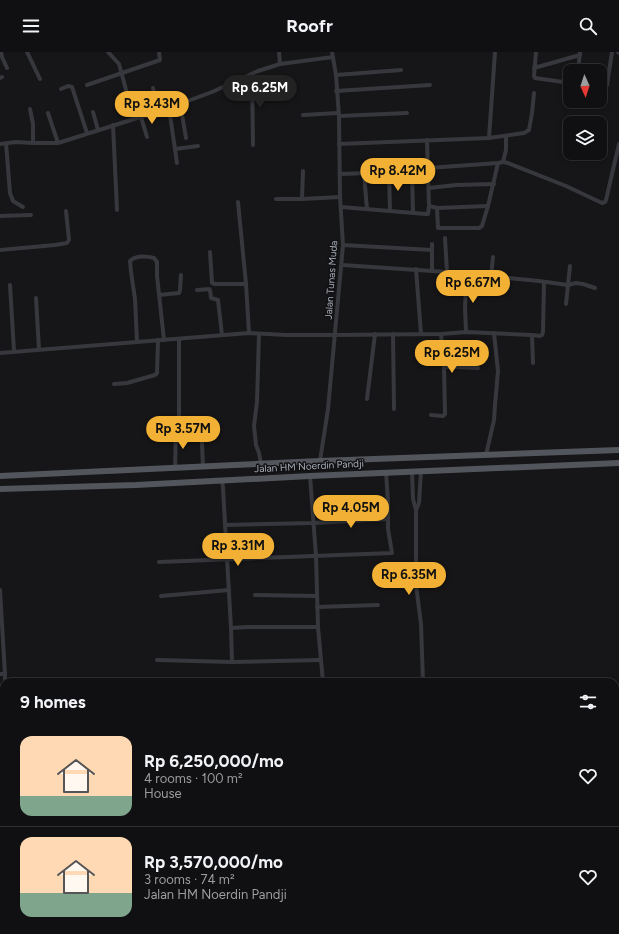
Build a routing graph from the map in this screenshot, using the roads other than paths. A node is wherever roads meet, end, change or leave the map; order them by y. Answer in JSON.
{"nodes":[{"id":1,"x":1,"y":52,"type":"edge"},
{"id":2,"x":27,"y":52,"type":"edge"},
{"id":3,"x":108,"y":52,"type":"edge"},
{"id":4,"x":159,"y":52,"type":"edge"},
{"id":5,"x":279,"y":52,"type":"edge"},
{"id":6,"x":332,"y":52,"type":"edge"},
{"id":7,"x":495,"y":52,"type":"edge"},
{"id":8,"x":536,"y":52,"type":"edge"},
{"id":9,"x":612,"y":52,"type":"edge"},
{"id":10,"x":580,"y":54,"type":"edge"},
{"id":11,"x":333,"y":58,"type":"junction"},
{"id":12,"x":280,"y":64,"type":"junction"},
{"id":13,"x":579,"y":64,"type":"edge"},
{"id":14,"x":7,"y":68,"type":"dead end"},
{"id":15,"x":534,"y":68,"type":"junction"},
{"id":16,"x":401,"y":70,"type":"dead end"},
{"id":17,"x":122,"y":73,"type":"junction"},
{"id":18,"x":252,"y":74,"type":"junction"},
{"id":19,"x":336,"y":75,"type":"junction"},
{"id":20,"x":40,"y":79,"type":"dead end"},
{"id":21,"x":563,"y":82,"type":"edge"},
{"id":22,"x":87,"y":85,"type":"dead end"},
{"id":23,"x":430,"y":85,"type":"dead end"},
{"id":24,"x":607,"y":86,"type":"dead end"},
{"id":25,"x":153,"y":88,"type":"dead end"},
{"id":26,"x":61,"y":89,"type":"dead end"},
{"id":27,"x":336,"y":91,"type":"junction"},
{"id":28,"x":534,"y":93,"type":"dead end"},
{"id":29,"x":180,"y":103,"type":"junction"},
{"id":30,"x":170,"y":108,"type":"junction"},
{"id":31,"x":30,"y":109,"type":"dead end"},
{"id":32,"x":159,"y":111,"type":"junction"},
{"id":33,"x":93,"y":112,"type":"dead end"},
{"id":34,"x":48,"y":113,"type":"dead end"},
{"id":35,"x":407,"y":113,"type":"dead end"},
{"id":36,"x":303,"y":115,"type":"dead end"},
{"id":37,"x":339,"y":115,"type":"junction"},
{"id":38,"x":141,"y":117,"type":"junction"},
{"id":39,"x":134,"y":119,"type":"junction"},
{"id":40,"x":113,"y":125,"type":"junction"},
{"id":41,"x":98,"y":130,"type":"junction"},
{"id":42,"x":87,"y":133,"type":"junction"},
{"id":43,"x":506,"y":136,"type":"junction"},
{"id":44,"x":147,"y":137,"type":"dead end"},
{"id":45,"x":186,"y":138,"type":"dead end"},
{"id":46,"x":489,"y":138,"type":"junction"},
{"id":47,"x":427,"y":140,"type":"junction"},
{"id":48,"x":58,"y":142,"type":"junction"},
{"id":49,"x":6,"y":143,"type":"junction"},
{"id":50,"x":33,"y":143,"type":"junction"},
{"id":51,"x":0,"y":144,"type":"edge"},
{"id":52,"x":253,"y":144,"type":"dead end"},
{"id":53,"x":339,"y":144,"type":"junction"},
{"id":54,"x":619,"y":144,"type":"edge"},
{"id":55,"x":198,"y":146,"type":"dead end"},
{"id":56,"x":175,"y":148,"type":"junction"},
{"id":57,"x":501,"y":162,"type":"junction"},
{"id":58,"x":177,"y":163,"type":"dead end"},
{"id":59,"x":614,"y":165,"type":"junction"},
{"id":60,"x":619,"y":166,"type":"edge"},
{"id":61,"x":428,"y":169,"type":"junction"},
{"id":62,"x":303,"y":171,"type":"dead end"},
{"id":63,"x":412,"y":172,"type":"junction"},
{"id":64,"x":389,"y":173,"type":"junction"},
{"id":65,"x":340,"y":174,"type":"junction"},
{"id":66,"x":364,"y":174,"type":"junction"},
{"id":67,"x":494,"y":184,"type":"junction"},
{"id":68,"x":428,"y":188,"type":"junction"},
{"id":69,"x":340,"y":197,"type":"junction"},
{"id":70,"x":302,"y":199,"type":"junction"},
{"id":71,"x":276,"y":200,"type":"dead end"},
{"id":72,"x":238,"y":202,"type":"dead end"},
{"id":73,"x":429,"y":206,"type":"junction"},
{"id":74,"x":488,"y":206,"type":"junction"},
{"id":75,"x":23,"y":207,"type":"dead end"},
{"id":76,"x":341,"y":207,"type":"junction"},
{"id":77,"x":437,"y":208,"type":"junction"},
{"id":78,"x":366,"y":209,"type":"junction"},
{"id":79,"x":116,"y":210,"type":"dead end"},
{"id":80,"x":66,"y":211,"type":"dead end"},
{"id":81,"x":390,"y":211,"type":"junction"},
{"id":82,"x":413,"y":213,"type":"junction"},
{"id":83,"x":31,"y":215,"type":"dead end"},
{"id":84,"x":0,"y":216,"type":"edge"},
{"id":85,"x":445,"y":238,"type":"dead end"},
{"id":86,"x":432,"y":244,"type":"dead end"},
{"id":87,"x":343,"y":245,"type":"junction"},
{"id":88,"x":0,"y":250,"type":"edge"},
{"id":89,"x":432,"y":250,"type":"junction"},
{"id":90,"x":210,"y":252,"type":"dead end"},
{"id":91,"x":493,"y":257,"type":"dead end"},
{"id":92,"x":342,"y":265,"type":"junction"},
{"id":93,"x":570,"y":266,"type":"dead end"},
{"id":94,"x":416,"y":269,"type":"junction"},
{"id":95,"x":432,"y":271,"type":"junction"},
{"id":96,"x":448,"y":272,"type":"junction"},
{"id":97,"x":467,"y":274,"type":"junction"},
{"id":98,"x":181,"y":275,"type":"dead end"},
{"id":99,"x":491,"y":277,"type":"junction"},
{"id":100,"x":544,"y":282,"type":"junction"},
{"id":101,"x":246,"y":284,"type":"junction"},
{"id":102,"x":10,"y":286,"type":"dead end"},
{"id":103,"x":568,"y":286,"type":"junction"},
{"id":104,"x":595,"y":288,"type":"dead end"},
{"id":105,"x":197,"y":290,"type":"dead end"},
{"id":106,"x":159,"y":295,"type":"junction"},
{"id":107,"x":36,"y":298,"type":"dead end"},
{"id":108,"x":566,"y":304,"type":"dead end"},
{"id":109,"x":466,"y":332,"type":"junction"},
{"id":110,"x":249,"y":333,"type":"junction"},
{"id":111,"x":494,"y":333,"type":"junction"},
{"id":112,"x":259,"y":334,"type":"junction"},
{"id":113,"x":375,"y":334,"type":"junction"},
{"id":114,"x":393,"y":334,"type":"junction"},
{"id":115,"x":421,"y":334,"type":"junction"},
{"id":116,"x":441,"y":334,"type":"junction"},
{"id":117,"x":222,"y":335,"type":"junction"},
{"id":118,"x":334,"y":335,"type":"junction"},
{"id":119,"x":532,"y":335,"type":"junction"},
{"id":120,"x":179,"y":339,"type":"junction"},
{"id":121,"x":158,"y":340,"type":"junction"},
{"id":122,"x":164,"y":340,"type":"junction"},
{"id":123,"x":137,"y":342,"type":"junction"},
{"id":124,"x":39,"y":349,"type":"junction"},
{"id":125,"x":14,"y":351,"type":"junction"},
{"id":126,"x":0,"y":352,"type":"edge"},
{"id":127,"x":533,"y":363,"type":"dead end"},
{"id":128,"x":444,"y":368,"type":"junction"},
{"id":129,"x":478,"y":368,"type":"dead end"},
{"id":130,"x":114,"y":384,"type":"dead end"},
{"id":131,"x":367,"y":399,"type":"dead end"},
{"id":132,"x":394,"y":409,"type":"dead end"},
{"id":133,"x":432,"y":415,"type":"dead end"},
{"id":134,"x":179,"y":417,"type":"dead end"},
{"id":135,"x":201,"y":419,"type":"dead end"},
{"id":136,"x":176,"y":432,"type":"dead end"},
{"id":137,"x":619,"y":450,"type":"edge"},
{"id":138,"x":486,"y":455,"type":"junction"},
{"id":139,"x":320,"y":461,"type":"junction"},
{"id":140,"x":619,"y":463,"type":"edge"},
{"id":141,"x":261,"y":464,"type":"junction"},
{"id":142,"x":203,"y":467,"type":"junction"},
{"id":143,"x":175,"y":468,"type":"junction"},
{"id":144,"x":412,"y":471,"type":"junction"},
{"id":145,"x":421,"y":471,"type":"junction"},
{"id":146,"x":386,"y":472,"type":"junction"},
{"id":147,"x":0,"y":476,"type":"edge"},
{"id":148,"x":310,"y":476,"type":"junction"},
{"id":149,"x":222,"y":480,"type":"junction"},
{"id":150,"x":0,"y":489,"type":"edge"},
{"id":151,"x":416,"y":510,"type":"junction"},
{"id":152,"x":388,"y":519,"type":"junction"},
{"id":153,"x":313,"y":523,"type":"junction"},
{"id":154,"x":225,"y":525,"type":"junction"},
{"id":155,"x":316,"y":556,"type":"junction"},
{"id":156,"x":227,"y":559,"type":"junction"},
{"id":157,"x":159,"y":562,"type":"dead end"},
{"id":158,"x":0,"y":590,"type":"edge"},
{"id":159,"x":229,"y":590,"type":"junction"},
{"id":160,"x":255,"y":595,"type":"dead end"},
{"id":161,"x":161,"y":596,"type":"dead end"},
{"id":162,"x":317,"y":596,"type":"junction"},
{"id":163,"x":0,"y":605,"type":"edge"},
{"id":164,"x":378,"y":606,"type":"dead end"},
{"id":165,"x":317,"y":607,"type":"junction"},
{"id":166,"x":318,"y":627,"type":"junction"},
{"id":167,"x":231,"y":628,"type":"junction"},
{"id":168,"x":157,"y":660,"type":"dead end"},
{"id":169,"x":321,"y":660,"type":"junction"},
{"id":170,"x":232,"y":662,"type":"junction"},
{"id":171,"x":2,"y":674,"type":"edge"},
{"id":172,"x":323,"y":678,"type":"edge"},
{"id":173,"x":423,"y":678,"type":"edge"}],
"edges":[{"from":1,"to":14,"type":"street"},
{"from":2,"to":20,"type":"street"},
{"from":3,"to":17,"type":"street"},
{"from":4,"to":17,"type":"street"},
{"from":5,"to":12,"type":"street"},
{"from":6,"to":11,"type":"street","name":"Jalan Tunas Muda"},
{"from":7,"to":46,"type":"street"},
{"from":8,"to":15,"type":"street"},
{"from":9,"to":24,"type":"street"},
{"from":10,"to":13,"type":"street"},
{"from":10,"to":15,"type":"street"},
{"from":11,"to":12,"type":"street"},
{"from":11,"to":19,"type":"street","name":"Jalan Tunas Muda"},
{"from":12,"to":18,"type":"street"},
{"from":15,"to":21,"type":"street"},
{"from":16,"to":19,"type":"street"},
{"from":17,"to":22,"type":"street"},
{"from":17,"to":39,"type":"street"},
{"from":18,"to":29,"type":"street"},
{"from":18,"to":52,"type":"street"},
{"from":19,"to":27,"type":"street","name":"Jalan Tunas Muda"},
{"from":23,"to":27,"type":"street"},
{"from":25,"to":32,"type":"street"},
{"from":26,"to":42,"type":"street"},
{"from":27,"to":37,"type":"street","name":"Jalan Tunas Muda"},
{"from":28,"to":43,"type":"street"},
{"from":29,"to":30,"type":"street"},
{"from":29,"to":45,"type":"street"},
{"from":30,"to":32,"type":"street"},
{"from":30,"to":56,"type":"street"},
{"from":31,"to":50,"type":"street"},
{"from":32,"to":38,"type":"street"},
{"from":33,"to":41,"type":"street"},
{"from":34,"to":48,"type":"street"},
{"from":35,"to":37,"type":"street"},
{"from":36,"to":37,"type":"street"},
{"from":37,"to":53,"type":"street","name":"Jalan Tunas Muda"},
{"from":38,"to":39,"type":"street"},
{"from":38,"to":44,"type":"street"},
{"from":39,"to":40,"type":"street"},
{"from":40,"to":41,"type":"street"},
{"from":40,"to":79,"type":"street"},
{"from":41,"to":42,"type":"street"},
{"from":42,"to":48,"type":"street"},
{"from":43,"to":46,"type":"street"},
{"from":43,"to":57,"type":"street"},
{"from":46,"to":47,"type":"street"},
{"from":47,"to":53,"type":"street"},
{"from":47,"to":61,"type":"street"},
{"from":48,"to":50,"type":"street"},
{"from":49,"to":50,"type":"street"},
{"from":49,"to":51,"type":"street"},
{"from":49,"to":75,"type":"street"},
{"from":53,"to":65,"type":"street","name":"Jalan Tunas Muda"},
{"from":54,"to":59,"type":"street"},
{"from":55,"to":56,"type":"street"},
{"from":56,"to":58,"type":"street"},
{"from":57,"to":59,"type":"street"},
{"from":57,"to":61,"type":"street"},
{"from":57,"to":67,"type":"street"},
{"from":59,"to":60,"type":"street"},
{"from":61,"to":63,"type":"street"},
{"from":61,"to":68,"type":"street"},
{"from":62,"to":70,"type":"street"},
{"from":63,"to":64,"type":"street"},
{"from":63,"to":82,"type":"street"},
{"from":64,"to":66,"type":"street"},
{"from":64,"to":81,"type":"street"},
{"from":65,"to":66,"type":"street"},
{"from":65,"to":69,"type":"street","name":"Jalan Tunas Muda"},
{"from":66,"to":78,"type":"street"},
{"from":67,"to":68,"type":"street"},
{"from":67,"to":74,"type":"street"},
{"from":68,"to":73,"type":"street"},
{"from":69,"to":70,"type":"street"},
{"from":69,"to":76,"type":"street","name":"Jalan Tunas Muda"},
{"from":70,"to":71,"type":"street"},
{"from":72,"to":101,"type":"street"},
{"from":73,"to":77,"type":"street"},
{"from":73,"to":82,"type":"street"},
{"from":74,"to":77,"type":"street"},
{"from":74,"to":77,"type":"street"},
{"from":76,"to":78,"type":"street"},
{"from":76,"to":87,"type":"street","name":"Jalan Tunas Muda"},
{"from":78,"to":81,"type":"street"},
{"from":80,"to":88,"type":"street"},
{"from":81,"to":82,"type":"street"},
{"from":83,"to":84,"type":"street"},
{"from":85,"to":96,"type":"street"},
{"from":86,"to":89,"type":"street"},
{"from":87,"to":89,"type":"street"},
{"from":87,"to":92,"type":"street","name":"Jalan Tunas Muda"},
{"from":89,"to":95,"type":"street"},
{"from":90,"to":101,"type":"street"},
{"from":91,"to":99,"type":"street"},
{"from":92,"to":94,"type":"street"},
{"from":92,"to":118,"type":"street","name":"Jalan Tunas Muda"},
{"from":93,"to":103,"type":"street"},
{"from":94,"to":95,"type":"street"},
{"from":94,"to":115,"type":"street"},
{"from":95,"to":96,"type":"street"},
{"from":96,"to":97,"type":"street"},
{"from":97,"to":99,"type":"street"},
{"from":97,"to":109,"type":"street"},
{"from":98,"to":106,"type":"street"},
{"from":99,"to":100,"type":"street"},
{"from":100,"to":103,"type":"street"},
{"from":100,"to":119,"type":"street"},
{"from":101,"to":110,"type":"street"},
{"from":102,"to":125,"type":"street"},
{"from":103,"to":104,"type":"street"},
{"from":103,"to":108,"type":"street"},
{"from":105,"to":117,"type":"street"},
{"from":106,"to":122,"type":"street"},
{"from":106,"to":123,"type":"street"},
{"from":107,"to":124,"type":"street"},
{"from":109,"to":111,"type":"street"},
{"from":109,"to":116,"type":"street"},
{"from":110,"to":112,"type":"street"},
{"from":110,"to":117,"type":"street"},
{"from":111,"to":119,"type":"street"},
{"from":111,"to":138,"type":"street"},
{"from":112,"to":118,"type":"street"},
{"from":112,"to":141,"type":"street"},
{"from":113,"to":114,"type":"street"},
{"from":113,"to":118,"type":"street"},
{"from":113,"to":131,"type":"street"},
{"from":114,"to":115,"type":"street"},
{"from":114,"to":132,"type":"street"},
{"from":115,"to":116,"type":"street"},
{"from":116,"to":128,"type":"street"},
{"from":117,"to":120,"type":"street"},
{"from":118,"to":139,"type":"street","name":"Jalan Tunas Muda"},
{"from":119,"to":127,"type":"street"},
{"from":120,"to":122,"type":"street"},
{"from":120,"to":134,"type":"street"},
{"from":121,"to":122,"type":"street"},
{"from":121,"to":123,"type":"street"},
{"from":121,"to":130,"type":"street"},
{"from":123,"to":124,"type":"street"},
{"from":124,"to":125,"type":"street"},
{"from":125,"to":126,"type":"street"},
{"from":128,"to":129,"type":"street"},
{"from":128,"to":133,"type":"street"},
{"from":135,"to":142,"type":"street"},
{"from":136,"to":143,"type":"street"},
{"from":137,"to":138,"type":"main road","name":"Jalan HM Noerdin Pandji"},
{"from":138,"to":139,"type":"main road","name":"Jalan HM Noerdin Pandji"},
{"from":139,"to":141,"type":"main road","name":"Jalan HM Noerdin Pandji"},
{"from":140,"to":145,"type":"main road","name":"Jalan HM Noerdin Pandji"},
{"from":141,"to":142,"type":"main road","name":"Jalan HM Noerdin Pandji"},
{"from":142,"to":143,"type":"main road","name":"Jalan HM Noerdin Pandji"},
{"from":143,"to":147,"type":"main road","name":"Jalan HM Noerdin Pandji"},
{"from":144,"to":145,"type":"main road","name":"Jalan HM Noerdin Pandji"},
{"from":144,"to":146,"type":"main road","name":"Jalan HM Noerdin Pandji"},
{"from":144,"to":151,"type":"street"},
{"from":145,"to":151,"type":"street"},
{"from":146,"to":148,"type":"main road","name":"Jalan HM Noerdin Pandji"},
{"from":146,"to":152,"type":"street"},
{"from":148,"to":149,"type":"main road","name":"Jalan HM Noerdin Pandji"},
{"from":148,"to":153,"type":"street"},
{"from":149,"to":150,"type":"main road","name":"Jalan HM Noerdin Pandji"},
{"from":149,"to":154,"type":"street"},
{"from":151,"to":173,"type":"street"},
{"from":152,"to":153,"type":"street"},
{"from":152,"to":155,"type":"street"},
{"from":153,"to":154,"type":"street"},
{"from":153,"to":155,"type":"street"},
{"from":154,"to":156,"type":"street"},
{"from":155,"to":156,"type":"street"},
{"from":155,"to":162,"type":"street"},
{"from":156,"to":157,"type":"street"},
{"from":156,"to":159,"type":"street"},
{"from":158,"to":163,"type":"street"},
{"from":159,"to":161,"type":"street"},
{"from":159,"to":167,"type":"street"},
{"from":160,"to":162,"type":"street"},
{"from":162,"to":165,"type":"street"},
{"from":163,"to":171,"type":"street"},
{"from":164,"to":165,"type":"street"},
{"from":165,"to":166,"type":"street"},
{"from":166,"to":167,"type":"street"},
{"from":166,"to":169,"type":"street"},
{"from":167,"to":170,"type":"street"},
{"from":168,"to":170,"type":"street"},
{"from":169,"to":170,"type":"street"},
{"from":169,"to":172,"type":"street"}]}
